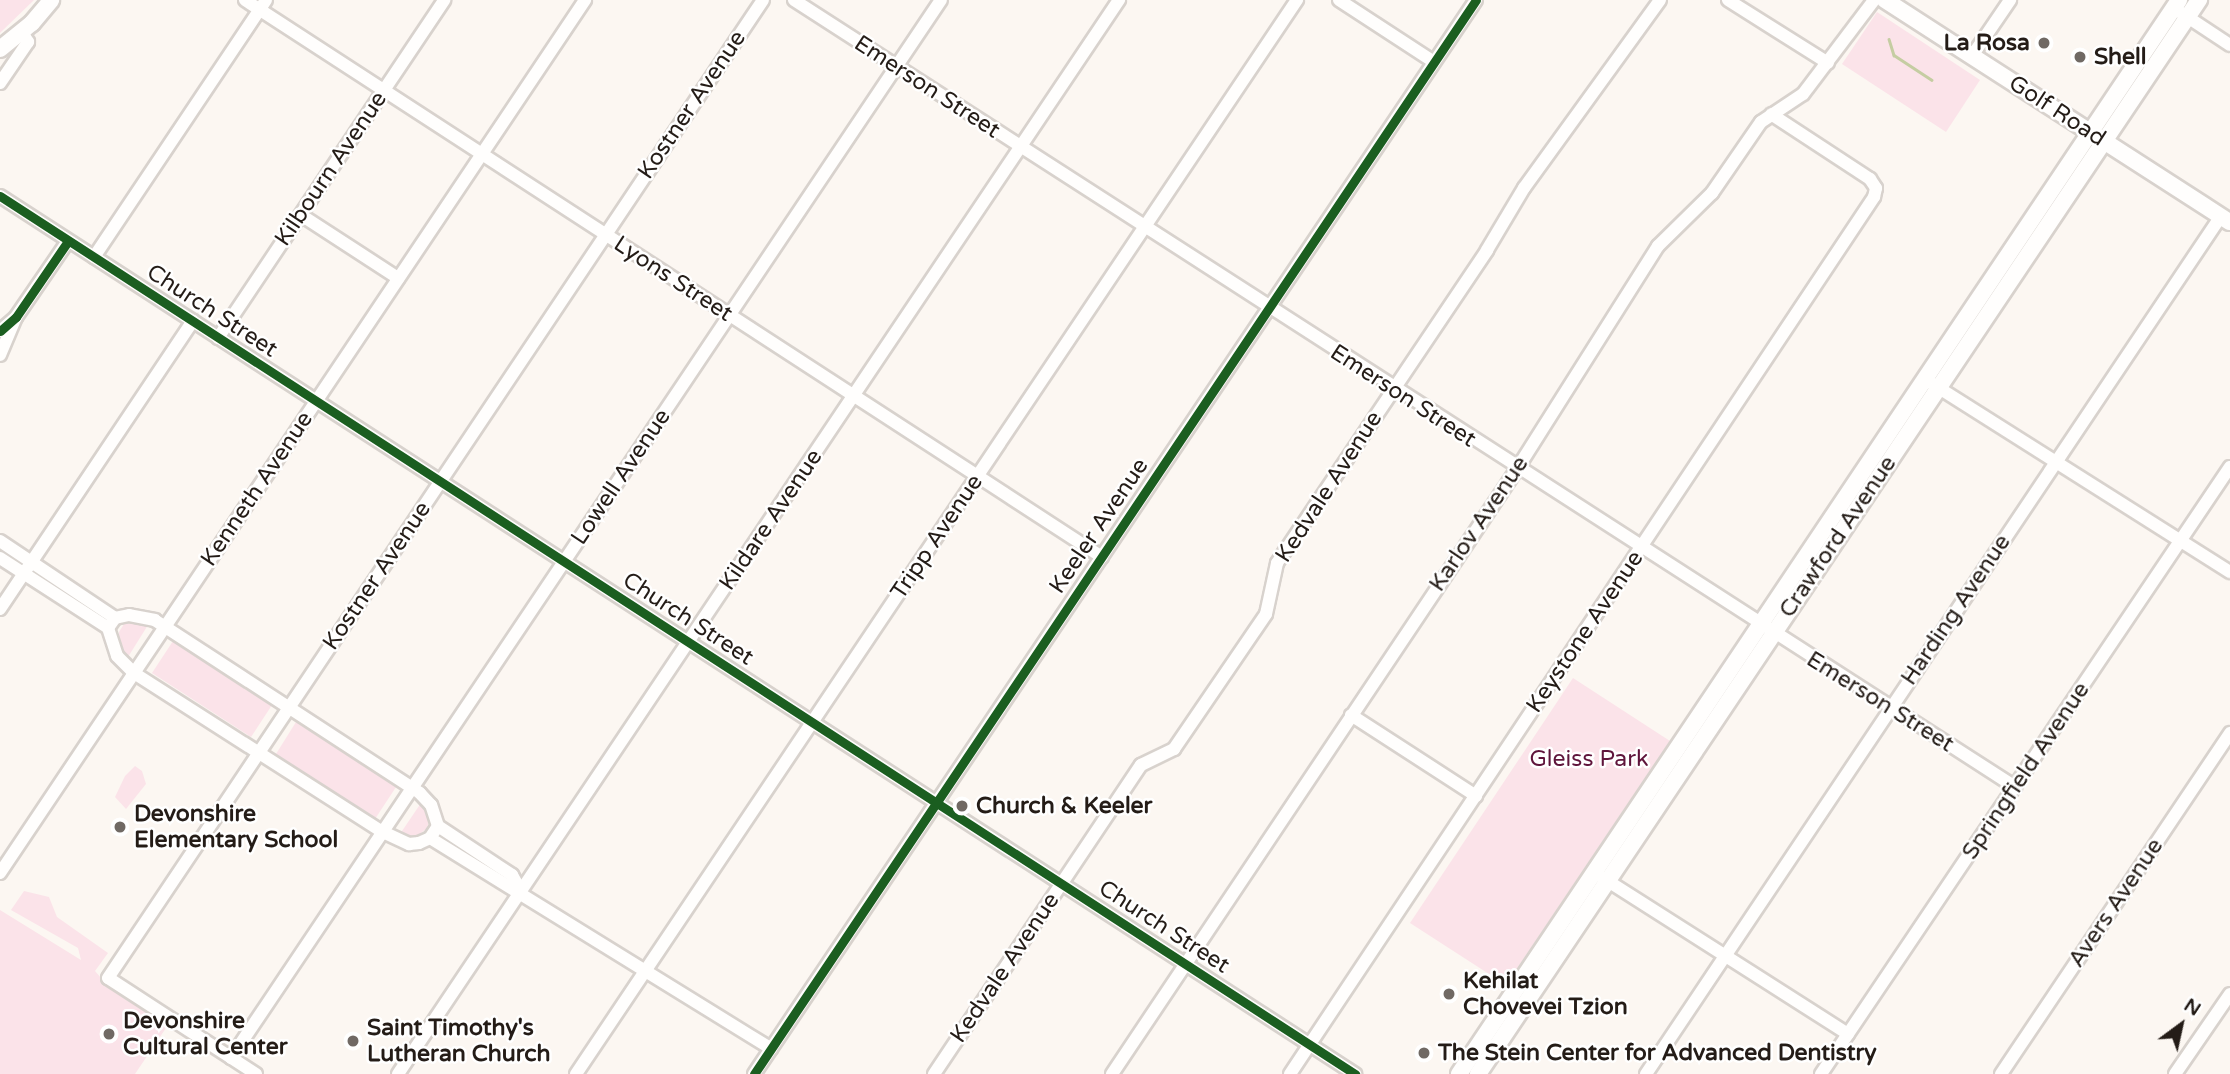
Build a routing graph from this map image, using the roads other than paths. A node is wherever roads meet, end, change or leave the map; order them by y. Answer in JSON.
{"nodes":[{"id":1,"x":51,"y":0,"type":"edge"},
{"id":2,"x":245,"y":0,"type":"edge"},
{"id":3,"x":444,"y":0,"type":"edge"},
{"id":4,"x":585,"y":0,"type":"edge"},
{"id":5,"x":763,"y":0,"type":"edge"},
{"id":6,"x":794,"y":0,"type":"edge"},
{"id":7,"x":941,"y":0,"type":"edge"},
{"id":8,"x":1119,"y":0,"type":"edge"},
{"id":9,"x":1297,"y":0,"type":"edge"},
{"id":10,"x":1339,"y":0,"type":"edge"},
{"id":11,"x":1476,"y":0,"type":"edge"},
{"id":12,"x":1660,"y":0,"type":"edge"},
{"id":13,"x":1728,"y":0,"type":"edge"},
{"id":14,"x":1874,"y":0,"type":"edge"},
{"id":15,"x":1885,"y":0,"type":"edge"},
{"id":16,"x":2010,"y":0,"type":"edge"},
{"id":17,"x":2199,"y":0,"type":"edge"},
{"id":18,"x":263,"y":5,"type":"edge"},
{"id":19,"x":2180,"y":9,"type":"edge"},
{"id":20,"x":22,"y":32,"type":"junction"},
{"id":21,"x":2230,"y":45,"type":"edge"},
{"id":22,"x":0,"y":49,"type":"edge"},
{"id":23,"x":1972,"y":57,"type":"junction"},
{"id":24,"x":1434,"y":62,"type":"junction"},
{"id":25,"x":1828,"y":64,"type":"junction"},
{"id":26,"x":896,"y":66,"type":"junction"},
{"id":27,"x":0,"y":83,"type":"edge"},
{"id":28,"x":383,"y":90,"type":"junction"},
{"id":29,"x":1770,"y":114,"type":"junction"},
{"id":30,"x":2090,"y":133,"type":"junction"},
{"id":31,"x":2105,"y":142,"type":"junction"},
{"id":32,"x":1020,"y":148,"type":"junction"},
{"id":33,"x":481,"y":154,"type":"junction"},
{"id":34,"x":0,"y":196,"type":"edge"},
{"id":35,"x":300,"y":215,"type":"junction"},
{"id":36,"x":2226,"y":219,"type":"edge"},
{"id":37,"x":1144,"y":228,"type":"junction"},
{"id":38,"x":606,"y":235,"type":"junction"},
{"id":39,"x":68,"y":241,"type":"junction"},
{"id":40,"x":94,"y":257,"type":"junction"},
{"id":41,"x":398,"y":278,"type":"junction"},
{"id":42,"x":1269,"y":309,"type":"junction"},
{"id":43,"x":730,"y":316,"type":"junction"},
{"id":44,"x":16,"y":317,"type":"junction"},
{"id":45,"x":193,"y":321,"type":"junction"},
{"id":46,"x":0,"y":331,"type":"edge"},
{"id":47,"x":218,"y":338,"type":"junction"},
{"id":48,"x":0,"y":355,"type":"edge"},
{"id":49,"x":1932,"y":383,"type":"junction"},
{"id":50,"x":1393,"y":389,"type":"junction"},
{"id":51,"x":854,"y":396,"type":"junction"},
{"id":52,"x":316,"y":401,"type":"junction"},
{"id":53,"x":2056,"y":461,"type":"junction"},
{"id":54,"x":2230,"y":467,"type":"edge"},
{"id":55,"x":1517,"y":469,"type":"junction"},
{"id":56,"x":978,"y":477,"type":"junction"},
{"id":57,"x":440,"y":481,"type":"junction"},
{"id":58,"x":2180,"y":540,"type":"junction"},
{"id":59,"x":0,"y":541,"type":"edge"},
{"id":60,"x":1640,"y":549,"type":"junction"},
{"id":61,"x":1102,"y":557,"type":"junction"},
{"id":62,"x":0,"y":558,"type":"edge"},
{"id":63,"x":32,"y":562,"type":"junction"},
{"id":64,"x":564,"y":562,"type":"junction"},
{"id":65,"x":2230,"y":572,"type":"edge"},
{"id":66,"x":24,"y":573,"type":"junction"},
{"id":67,"x":0,"y":609,"type":"edge"},
{"id":68,"x":111,"y":623,"type":"junction"},
{"id":69,"x":165,"y":626,"type":"junction"},
{"id":70,"x":1766,"y":630,"type":"junction"},
{"id":71,"x":688,"y":642,"type":"junction"},
{"id":72,"x":134,"y":673,"type":"junction"},
{"id":73,"x":289,"y":707,"type":"junction"},
{"id":74,"x":1889,"y":708,"type":"junction"},
{"id":75,"x":1351,"y":715,"type":"junction"},
{"id":76,"x":813,"y":723,"type":"junction"},
{"id":77,"x":2230,"y":733,"type":"edge"},
{"id":78,"x":260,"y":751,"type":"junction"},
{"id":79,"x":413,"y":787,"type":"junction"},
{"id":80,"x":2015,"y":787,"type":"junction"},
{"id":81,"x":1476,"y":796,"type":"junction"},
{"id":82,"x":937,"y":803,"type":"junction"},
{"id":83,"x":438,"y":827,"type":"junction"},
{"id":84,"x":383,"y":832,"type":"junction"},
{"id":85,"x":430,"y":838,"type":"junction"},
{"id":86,"x":0,"y":873,"type":"edge"},
{"id":87,"x":1601,"y":877,"type":"junction"},
{"id":88,"x":1062,"y":884,"type":"junction"},
{"id":89,"x":521,"y":891,"type":"junction"},
{"id":90,"x":1725,"y":956,"type":"junction"},
{"id":91,"x":1186,"y":964,"type":"junction"},
{"id":92,"x":646,"y":970,"type":"junction"},
{"id":93,"x":2230,"y":995,"type":"edge"},
{"id":94,"x":1848,"y":1034,"type":"junction"},
{"id":95,"x":1310,"y":1045,"type":"junction"},
{"id":96,"x":771,"y":1049,"type":"junction"},
{"id":97,"x":231,"y":1058,"type":"junction"},
{"id":98,"x":256,"y":1074,"type":"edge"},
{"id":99,"x":398,"y":1074,"type":"edge"},
{"id":100,"x":576,"y":1074,"type":"edge"},
{"id":101,"x":754,"y":1074,"type":"edge"},
{"id":102,"x":934,"y":1074,"type":"edge"},
{"id":103,"x":1112,"y":1074,"type":"edge"},
{"id":104,"x":1290,"y":1074,"type":"edge"},
{"id":105,"x":1355,"y":1074,"type":"edge"},
{"id":106,"x":1459,"y":1074,"type":"edge"},
{"id":107,"x":1478,"y":1074,"type":"edge"},
{"id":108,"x":1646,"y":1074,"type":"edge"},
{"id":109,"x":1821,"y":1074,"type":"edge"},
{"id":110,"x":2001,"y":1074,"type":"edge"},
{"id":111,"x":2175,"y":1074,"type":"edge"}],
"edges":[{"from":1,"to":20,"type":"main road"},
{"from":2,"to":18,"type":"street","name":"Lyons Street"},
{"from":3,"to":28,"type":"street","name":"Kilbourn Avenue"},
{"from":4,"to":33,"type":"street","name":"Kenneth Avenue"},
{"from":5,"to":38,"type":"street","name":"Kostner Avenue"},
{"from":6,"to":26,"type":"street","name":"Emerson Street"},
{"from":7,"to":26,"type":"street","name":"Lowell Avenue"},
{"from":8,"to":32,"type":"street","name":"Kildare Avenue"},
{"from":9,"to":37,"type":"street","name":"Tripp Avenue"},
{"from":10,"to":24,"type":"street"},
{"from":11,"to":24,"type":"street","name":"Keeler Avenue"},
{"from":12,"to":50,"type":"street","name":"Kedvale Avenue"},
{"from":13,"to":25,"type":"street"},
{"from":14,"to":25,"type":"street","name":"Karlov Avenue"},
{"from":15,"to":23,"type":"main road","name":"Golf Road"},
{"from":16,"to":23,"type":"street"},
{"from":17,"to":19,"type":"main road","name":"Crawford Avenue"},
{"from":18,"to":28,"type":"street","name":"Lyons Street"},
{"from":18,"to":40,"type":"street"},
{"from":19,"to":21,"type":"street"},
{"from":19,"to":30,"type":"main road","name":"Crawford Avenue"},
{"from":19,"to":31,"type":"main road","name":"Crawford Avenue"},
{"from":20,"to":22,"type":"main road"},
{"from":20,"to":27,"type":"street"},
{"from":23,"to":30,"type":"main road","name":"Golf Road"},
{"from":24,"to":42,"type":"street","name":"Keeler Avenue"},
{"from":25,"to":29,"type":"street","name":"Karlov Avenue"},
{"from":26,"to":32,"type":"street","name":"Emerson Street"},
{"from":26,"to":43,"type":"street","name":"Lowell Avenue"},
{"from":28,"to":33,"type":"street","name":"Lyons Street"},
{"from":28,"to":35,"type":"street","name":"Kilbourn Avenue"},
{"from":29,"to":55,"type":"street","name":"Karlov Avenue"},
{"from":29,"to":60,"type":"street","name":"Keystone Avenue"},
{"from":30,"to":31,"type":"main road","name":"Golf Road"},
{"from":30,"to":49,"type":"main road","name":"Crawford Avenue"},
{"from":31,"to":36,"type":"main road","name":"Golf Road"},
{"from":31,"to":49,"type":"main road","name":"Crawford Avenue"},
{"from":32,"to":37,"type":"street","name":"Emerson Street"},
{"from":32,"to":51,"type":"street","name":"Kildare Avenue"},
{"from":33,"to":38,"type":"street","name":"Lyons Street"},
{"from":33,"to":41,"type":"street","name":"Kenneth Avenue"},
{"from":34,"to":39,"type":"street","name":"Church Street"},
{"from":35,"to":41,"type":"street"},
{"from":35,"to":47,"type":"street","name":"Kilbourn Avenue"},
{"from":36,"to":53,"type":"street","name":"Harding Avenue"},
{"from":37,"to":42,"type":"street","name":"Emerson Street"},
{"from":37,"to":56,"type":"street","name":"Tripp Avenue"},
{"from":38,"to":43,"type":"street","name":"Lyons Street"},
{"from":38,"to":57,"type":"street","name":"Kostner Avenue"},
{"from":39,"to":40,"type":"street","name":"Church Street"},
{"from":39,"to":44,"type":"street"},
{"from":40,"to":45,"type":"street","name":"Church Street"},
{"from":41,"to":52,"type":"street","name":"Kenneth Avenue"},
{"from":42,"to":50,"type":"street","name":"Emerson Street"},
{"from":42,"to":61,"type":"street","name":"Keeler Avenue"},
{"from":43,"to":51,"type":"street","name":"Lyons Street"},
{"from":43,"to":64,"type":"street","name":"Lowell Avenue"},
{"from":44,"to":46,"type":"street"},
{"from":44,"to":48,"type":"street"},
{"from":45,"to":47,"type":"street","name":"Church Street"},
{"from":45,"to":63,"type":"street"},
{"from":47,"to":52,"type":"street","name":"Church Street"},
{"from":49,"to":53,"type":"street"},
{"from":49,"to":70,"type":"main road","name":"Crawford Avenue"},
{"from":50,"to":55,"type":"street","name":"Emerson Street"},
{"from":50,"to":88,"type":"street","name":"Kedvale Avenue"},
{"from":51,"to":56,"type":"street","name":"Lyons Street"},
{"from":51,"to":71,"type":"street","name":"Kildare Avenue"},
{"from":52,"to":57,"type":"street","name":"Church Street"},
{"from":52,"to":69,"type":"street","name":"Kenneth Avenue"},
{"from":53,"to":58,"type":"street"},
{"from":53,"to":74,"type":"street","name":"Harding Avenue"},
{"from":54,"to":58,"type":"street","name":"Springfield Avenue"},
{"from":55,"to":60,"type":"street","name":"Emerson Street"},
{"from":55,"to":75,"type":"street","name":"Karlov Avenue"},
{"from":56,"to":61,"type":"street","name":"Lyons Street"},
{"from":56,"to":76,"type":"street","name":"Tripp Avenue"},
{"from":57,"to":64,"type":"street","name":"Church Street"},
{"from":57,"to":73,"type":"street","name":"Kostner Avenue"},
{"from":58,"to":65,"type":"street"},
{"from":58,"to":80,"type":"street","name":"Springfield Avenue"},
{"from":59,"to":63,"type":"street"},
{"from":60,"to":70,"type":"street","name":"Emerson Street"},
{"from":60,"to":81,"type":"street","name":"Keystone Avenue"},
{"from":61,"to":82,"type":"street","name":"Keeler Avenue"},
{"from":62,"to":66,"type":"street"},
{"from":63,"to":66,"type":"street"},
{"from":63,"to":68,"type":"street"},
{"from":64,"to":71,"type":"street","name":"Church Street"},
{"from":64,"to":79,"type":"street","name":"Lowell Avenue"},
{"from":66,"to":67,"type":"street"},
{"from":66,"to":68,"type":"street"},
{"from":68,"to":69,"type":"street"},
{"from":68,"to":72,"type":"street"},
{"from":69,"to":72,"type":"street","name":"Kenneth Avenue"},
{"from":69,"to":73,"type":"street"},
{"from":70,"to":74,"type":"street","name":"Emerson Street"},
{"from":70,"to":87,"type":"main road","name":"Crawford Avenue"},
{"from":71,"to":76,"type":"street","name":"Church Street"},
{"from":71,"to":89,"type":"street","name":"Kildare Avenue"},
{"from":72,"to":78,"type":"street"},
{"from":72,"to":86,"type":"street","name":"Kenneth Avenue"},
{"from":73,"to":78,"type":"street","name":"Kostner Avenue"},
{"from":73,"to":79,"type":"street"},
{"from":74,"to":80,"type":"street","name":"Emerson Street"},
{"from":74,"to":90,"type":"street","name":"Harding Avenue"},
{"from":75,"to":81,"type":"street"},
{"from":75,"to":91,"type":"street","name":"Karlov Avenue"},
{"from":76,"to":82,"type":"street","name":"Church Street"},
{"from":76,"to":92,"type":"street","name":"Tripp Avenue"},
{"from":77,"to":110,"type":"street","name":"Avers Avenue"},
{"from":78,"to":84,"type":"street"},
{"from":78,"to":97,"type":"street","name":"Kostner Avenue"},
{"from":79,"to":83,"type":"street"},
{"from":79,"to":84,"type":"street","name":"Lowell Avenue"},
{"from":80,"to":94,"type":"street","name":"Springfield Avenue"},
{"from":81,"to":95,"type":"street","name":"Keystone Avenue"},
{"from":82,"to":88,"type":"street","name":"Church Street"},
{"from":82,"to":96,"type":"street","name":"Keeler Avenue"},
{"from":83,"to":85,"type":"street"},
{"from":83,"to":89,"type":"street"},
{"from":84,"to":85,"type":"street"},
{"from":84,"to":97,"type":"street","name":"Lowell Avenue"},
{"from":85,"to":89,"type":"street"},
{"from":87,"to":90,"type":"street"},
{"from":87,"to":106,"type":"main road","name":"Crawford Avenue"},
{"from":87,"to":107,"type":"main road","name":"Crawford Avenue"},
{"from":88,"to":91,"type":"street","name":"Church Street"},
{"from":88,"to":102,"type":"street","name":"Kedvale Avenue"},
{"from":89,"to":92,"type":"street"},
{"from":89,"to":99,"type":"street","name":"Kildare Avenue"},
{"from":90,"to":94,"type":"street"},
{"from":90,"to":108,"type":"street","name":"Harding Avenue"},
{"from":91,"to":95,"type":"street","name":"Church Street"},
{"from":91,"to":103,"type":"street","name":"Karlov Avenue"},
{"from":92,"to":96,"type":"street"},
{"from":92,"to":100,"type":"street","name":"Tripp Avenue"},
{"from":93,"to":111,"type":"street"},
{"from":94,"to":109,"type":"street","name":"Springfield Avenue"},
{"from":95,"to":104,"type":"street","name":"Keystone Avenue"},
{"from":95,"to":105,"type":"street","name":"Church Street"},
{"from":96,"to":101,"type":"street","name":"Keeler Avenue"},
{"from":97,"to":98,"type":"street"}]}
